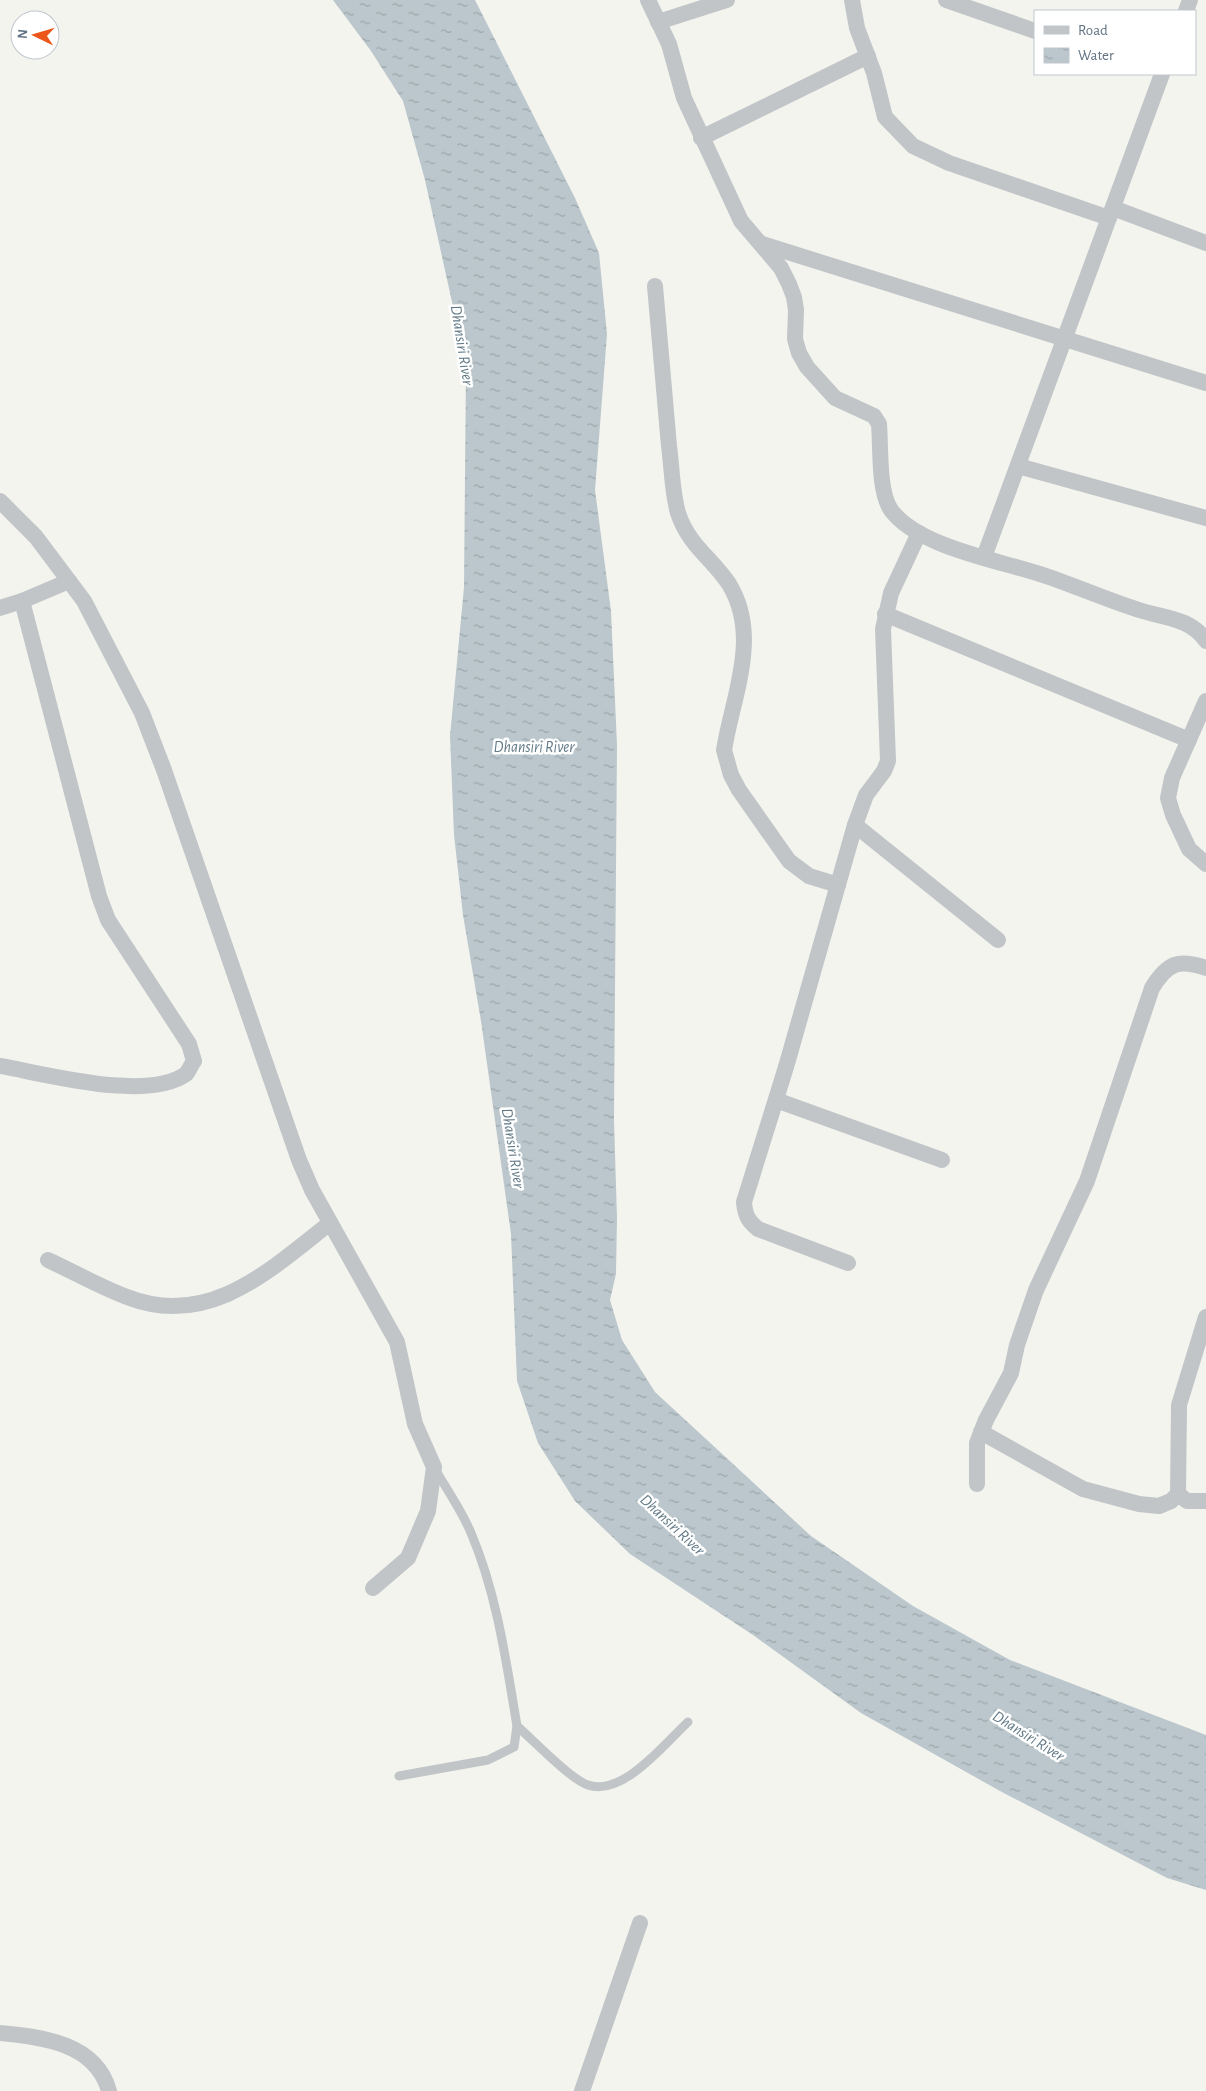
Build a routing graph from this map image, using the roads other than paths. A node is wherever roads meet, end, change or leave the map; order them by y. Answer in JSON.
{"nodes":[{"id":1,"x":648,"y":0,"type":"edge"},
{"id":2,"x":726,"y":0,"type":"edge"},
{"id":3,"x":852,"y":0,"type":"edge"},
{"id":4,"x":946,"y":0,"type":"edge"},
{"id":5,"x":658,"y":22,"type":"junction"},
{"id":6,"x":1034,"y":31,"type":"edge"},
{"id":7,"x":868,"y":56,"type":"junction"},
{"id":8,"x":1162,"y":75,"type":"edge"},
{"id":9,"x":701,"y":138,"type":"junction"},
{"id":10,"x":1111,"y":213,"type":"junction"},
{"id":11,"x":1206,"y":243,"type":"edge"},
{"id":12,"x":762,"y":244,"type":"junction"},
{"id":13,"x":655,"y":286,"type":"dead end"},
{"id":14,"x":1065,"y":338,"type":"junction"},
{"id":15,"x":1206,"y":383,"type":"edge"},
{"id":16,"x":1018,"y":466,"type":"junction"},
{"id":17,"x":0,"y":501,"type":"edge"},
{"id":18,"x":1206,"y":518,"type":"edge"},
{"id":19,"x":919,"y":534,"type":"junction"},
{"id":20,"x":984,"y":557,"type":"junction"},
{"id":21,"x":69,"y":581,"type":"junction"},
{"id":22,"x":22,"y":602,"type":"junction"},
{"id":23,"x":0,"y":608,"type":"edge"},
{"id":24,"x":885,"y":614,"type":"junction"},
{"id":25,"x":1204,"y":632,"type":"edge"},
{"id":26,"x":1206,"y":701,"type":"edge"},
{"id":27,"x":1189,"y":740,"type":"junction"},
{"id":28,"x":855,"y":825,"type":"junction"},
{"id":29,"x":1206,"y":864,"type":"edge"},
{"id":30,"x":838,"y":885,"type":"junction"},
{"id":31,"x":998,"y":940,"type":"dead end"},
{"id":32,"x":1206,"y":968,"type":"edge"},
{"id":33,"x":0,"y":1066,"type":"edge"},
{"id":34,"x":776,"y":1100,"type":"junction"},
{"id":35,"x":942,"y":1160,"type":"dead end"},
{"id":36,"x":330,"y":1223,"type":"junction"},
{"id":37,"x":48,"y":1260,"type":"dead end"},
{"id":38,"x":848,"y":1264,"type":"dead end"},
{"id":39,"x":1206,"y":1317,"type":"edge"},
{"id":40,"x":981,"y":1432,"type":"junction"},
{"id":41,"x":434,"y":1467,"type":"junction"},
{"id":42,"x":977,"y":1484,"type":"dead end"},
{"id":43,"x":1178,"y":1494,"type":"junction"},
{"id":44,"x":1206,"y":1501,"type":"edge"},
{"id":45,"x":374,"y":1588,"type":"dead end"},
{"id":46,"x":688,"y":1722,"type":"dead end"},
{"id":47,"x":517,"y":1726,"type":"junction"},
{"id":48,"x":399,"y":1776,"type":"dead end"},
{"id":49,"x":640,"y":1923,"type":"dead end"},
{"id":50,"x":0,"y":2033,"type":"edge"},
{"id":51,"x":109,"y":2091,"type":"edge"},
{"id":52,"x":582,"y":2091,"type":"edge"}],
"edges":[{"from":1,"to":5,"type":"street"},
{"from":2,"to":5,"type":"street"},
{"from":3,"to":7,"type":"street"},
{"from":4,"to":6,"type":"street"},
{"from":5,"to":9,"type":"street"},
{"from":7,"to":9,"type":"street"},
{"from":7,"to":10,"type":"street"},
{"from":8,"to":10,"type":"street"},
{"from":9,"to":12,"type":"street"},
{"from":10,"to":11,"type":"street"},
{"from":10,"to":14,"type":"street"},
{"from":12,"to":14,"type":"street"},
{"from":12,"to":19,"type":"street"},
{"from":13,"to":30,"type":"street"},
{"from":14,"to":15,"type":"street"},
{"from":14,"to":16,"type":"street"},
{"from":16,"to":18,"type":"street"},
{"from":16,"to":20,"type":"street"},
{"from":17,"to":21,"type":"street"},
{"from":19,"to":20,"type":"street"},
{"from":19,"to":24,"type":"street"},
{"from":20,"to":25,"type":"street"},
{"from":21,"to":22,"type":"street"},
{"from":21,"to":36,"type":"street"},
{"from":22,"to":23,"type":"street"},
{"from":22,"to":33,"type":"street"},
{"from":24,"to":27,"type":"street"},
{"from":24,"to":28,"type":"street"},
{"from":26,"to":27,"type":"street"},
{"from":27,"to":29,"type":"street"},
{"from":28,"to":30,"type":"street"},
{"from":28,"to":31,"type":"street"},
{"from":30,"to":34,"type":"street"},
{"from":32,"to":40,"type":"street"},
{"from":34,"to":35,"type":"street"},
{"from":34,"to":38,"type":"street"},
{"from":36,"to":37,"type":"street"},
{"from":36,"to":41,"type":"street"},
{"from":39,"to":43,"type":"street"},
{"from":40,"to":42,"type":"street"},
{"from":40,"to":43,"type":"street"},
{"from":41,"to":45,"type":"street"},
{"from":41,"to":47,"type":"lane"},
{"from":43,"to":44,"type":"street"},
{"from":46,"to":47,"type":"lane"},
{"from":47,"to":48,"type":"lane"},
{"from":49,"to":52,"type":"street"},
{"from":50,"to":51,"type":"street"}]}
